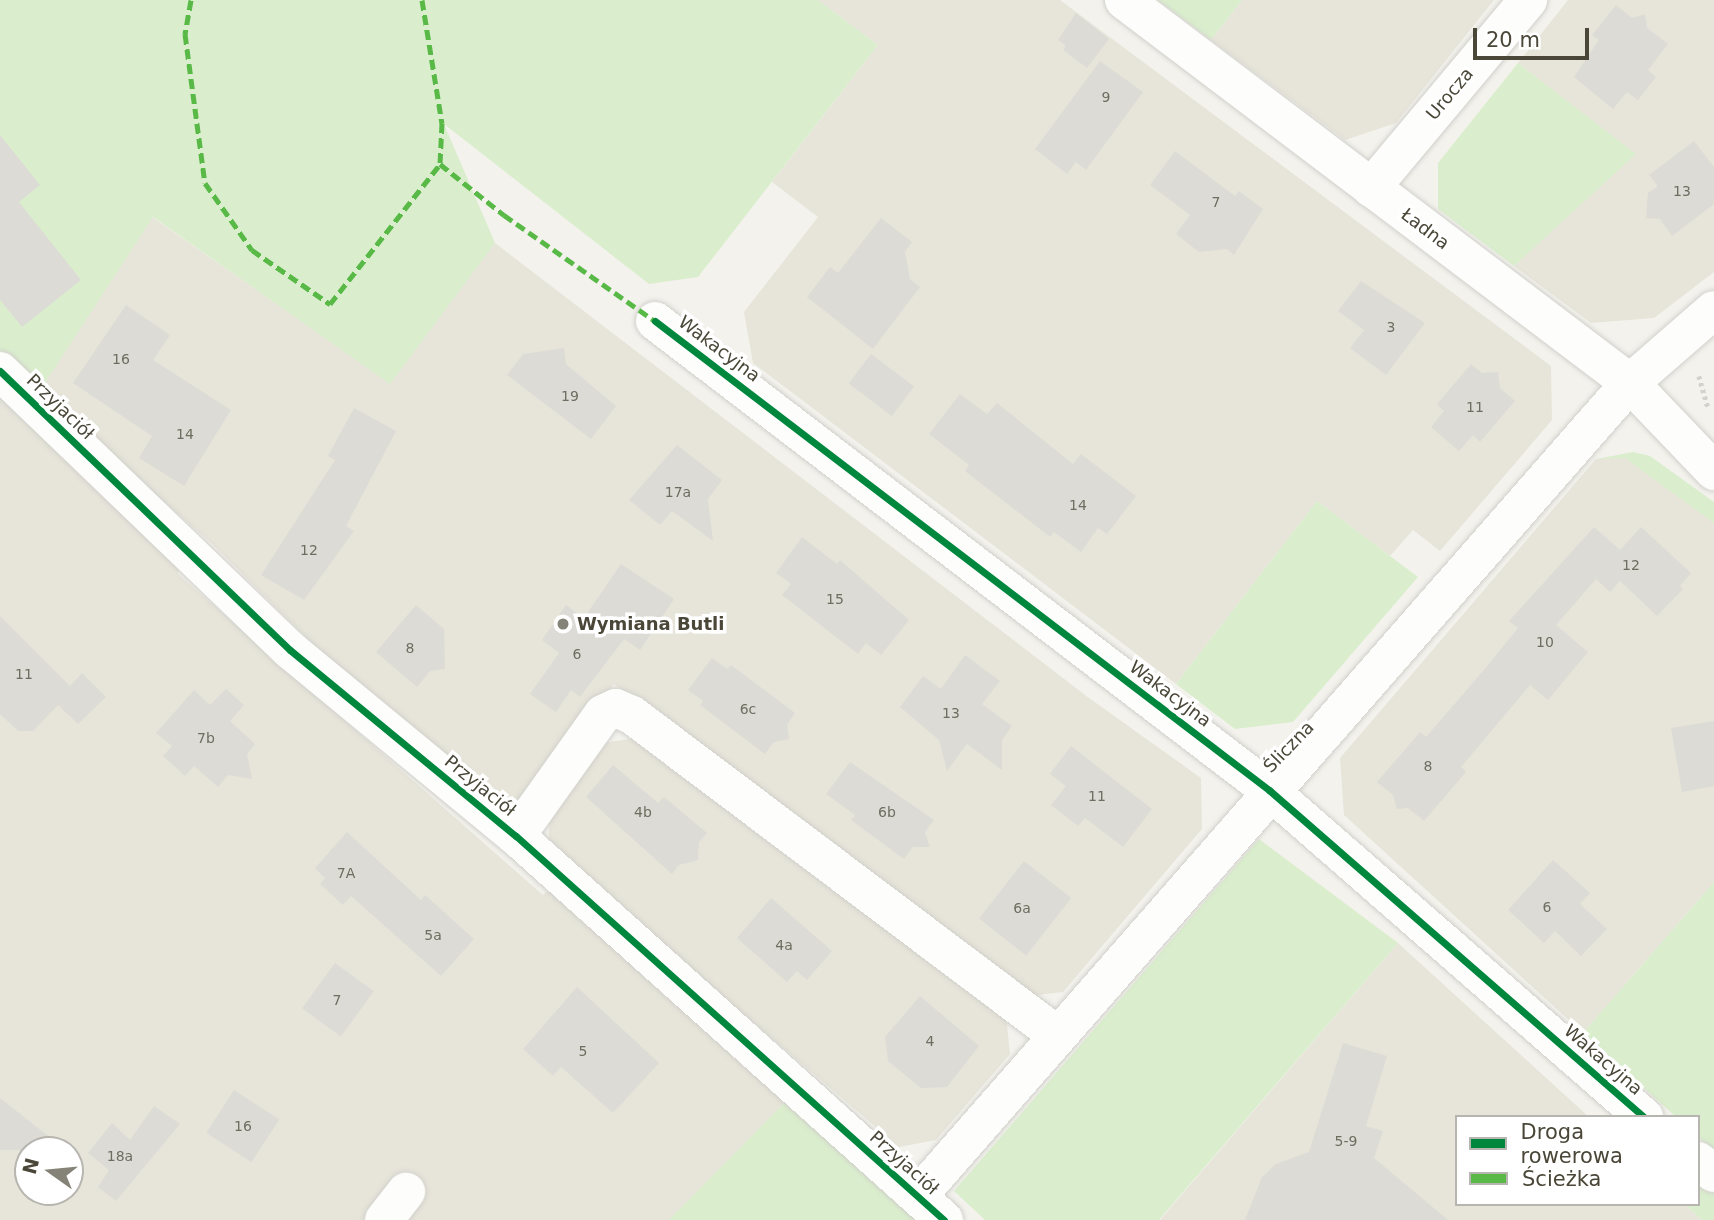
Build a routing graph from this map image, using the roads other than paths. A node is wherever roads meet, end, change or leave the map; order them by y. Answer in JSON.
{"nodes":[{"id":1,"x":1124,"y":0,"type":"edge"},
{"id":2,"x":1528,"y":0,"type":"edge"},
{"id":3,"x":1371,"y":188,"type":"junction"},
{"id":4,"x":1714,"y":310,"type":"edge"},
{"id":5,"x":655,"y":321,"type":"dead end"},
{"id":6,"x":0,"y":371,"type":"edge"},
{"id":7,"x":1630,"y":383,"type":"junction"},
{"id":8,"x":1714,"y":471,"type":"edge"},
{"id":9,"x":1269,"y":790,"type":"junction"},
{"id":10,"x":516,"y":836,"type":"junction"},
{"id":11,"x":1057,"y":1035,"type":"junction"},
{"id":12,"x":1642,"y":1115,"type":"edge"},
{"id":13,"x":931,"y":1208,"type":"edge"}],
"edges":[{"from":1,"to":3,"type":"street","name":"Ładna"},
{"from":2,"to":3,"type":"street","name":"Urocza"},
{"from":3,"to":7,"type":"street","name":"Ładna"},
{"from":4,"to":7,"type":"street","name":"Śliczna"},
{"from":5,"to":9,"type":"street","name":"Wakacyjna"},
{"from":6,"to":10,"type":"street","name":"Przyjaciół"},
{"from":7,"to":8,"type":"street","name":"Ładna"},
{"from":7,"to":9,"type":"street","name":"Śliczna"},
{"from":9,"to":11,"type":"street","name":"Śliczna"},
{"from":9,"to":12,"type":"street","name":"Wakacyjna"},
{"from":10,"to":11,"type":"street"},
{"from":10,"to":13,"type":"street","name":"Przyjaciół"},
{"from":11,"to":13,"type":"street","name":"Śliczna"}]}
